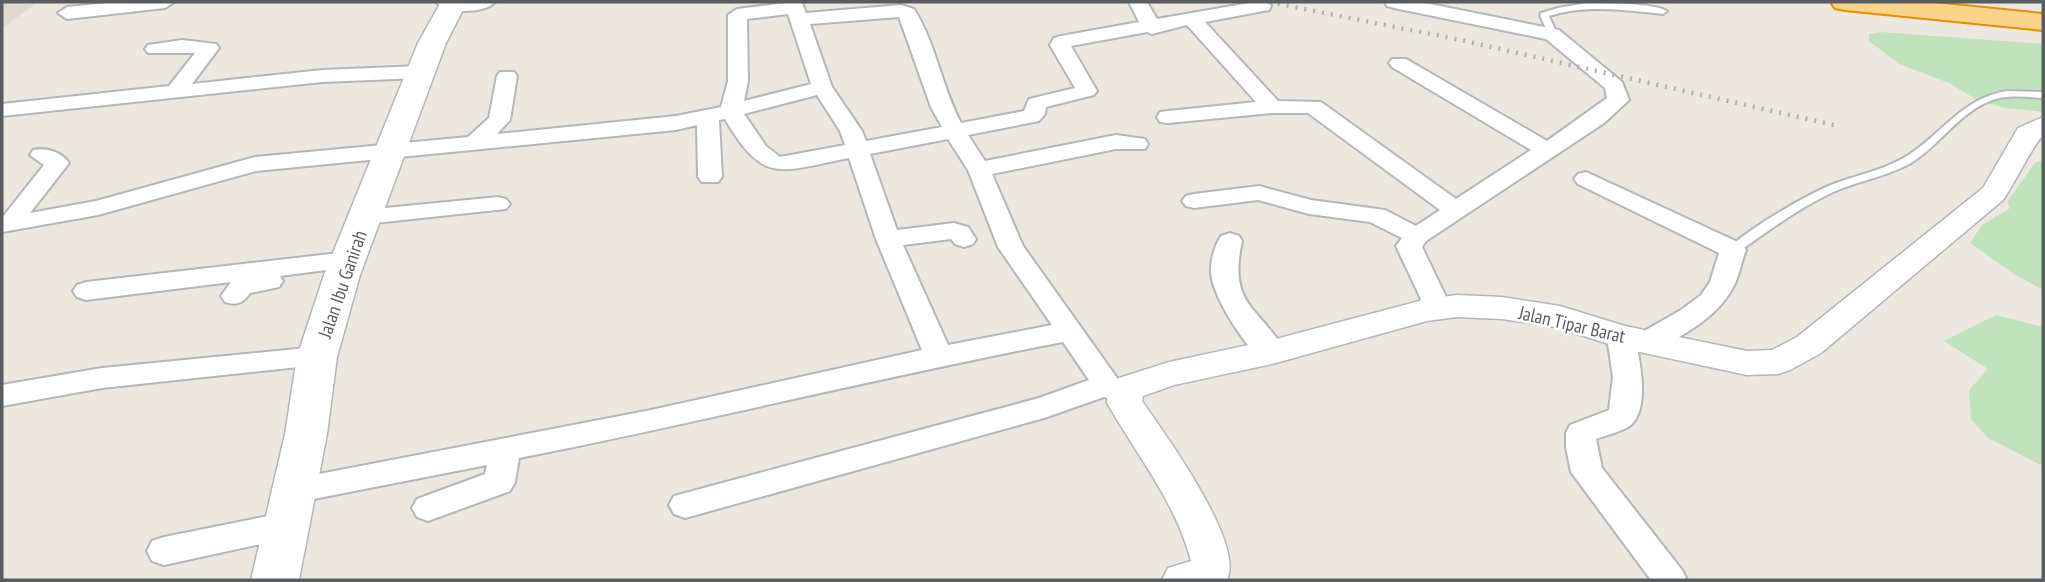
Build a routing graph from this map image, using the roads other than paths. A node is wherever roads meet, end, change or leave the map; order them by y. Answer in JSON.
{"nodes":[{"id":1,"x":76,"y":2,"type":"edge"},
{"id":2,"x":163,"y":2,"type":"edge"},
{"id":3,"x":486,"y":2,"type":"edge"},
{"id":4,"x":1138,"y":2,"type":"edge"},
{"id":5,"x":1394,"y":2,"type":"edge"},
{"id":6,"x":1845,"y":2,"type":"edge"},
{"id":7,"x":1987,"y":2,"type":"edge"},
{"id":8,"x":450,"y":3,"type":"edge"},
{"id":9,"x":1262,"y":6,"type":"dead end"},
{"id":10,"x":2043,"y":7,"type":"edge"},
{"id":11,"x":1663,"y":11,"type":"dead end"},
{"id":12,"x":798,"y":19,"type":"junction"},
{"id":13,"x":1193,"y":20,"type":"junction"},
{"id":14,"x":2043,"y":22,"type":"edge"},
{"id":15,"x":1152,"y":28,"type":"junction"},
{"id":16,"x":1552,"y":34,"type":"junction"},
{"id":17,"x":155,"y":49,"type":"dead end"},
{"id":18,"x":1398,"y":63,"type":"dead end"},
{"id":19,"x":421,"y":72,"type":"junction"},
{"id":20,"x":508,"y":76,"type":"dead end"},
{"id":21,"x":822,"y":86,"type":"junction"},
{"id":22,"x":175,"y":92,"type":"junction"},
{"id":23,"x":2043,"y":95,"type":"edge"},
{"id":24,"x":1272,"y":107,"type":"junction"},
{"id":25,"x":2,"y":110,"type":"edge"},
{"id":26,"x":732,"y":111,"type":"junction"},
{"id":27,"x":1168,"y":117,"type":"dead end"},
{"id":28,"x":708,"y":118,"type":"junction"},
{"id":29,"x":2043,"y":125,"type":"edge"},
{"id":30,"x":953,"y":131,"type":"junction"},
{"id":31,"x":476,"y":141,"type":"junction"},
{"id":32,"x":1137,"y":144,"type":"dead end"},
{"id":33,"x":1545,"y":149,"type":"junction"},
{"id":34,"x":388,"y":150,"type":"junction"},
{"id":35,"x":857,"y":151,"type":"junction"},
{"id":36,"x":41,"y":155,"type":"dead end"},
{"id":37,"x":979,"y":169,"type":"junction"},
{"id":38,"x":710,"y":177,"type":"dead end"},
{"id":39,"x":1586,"y":179,"type":"dead end"},
{"id":40,"x":1194,"y":201,"type":"dead end"},
{"id":41,"x":498,"y":204,"type":"dead end"},
{"id":42,"x":1457,"y":211,"type":"junction"},
{"id":43,"x":365,"y":217,"type":"junction"},
{"id":44,"x":6,"y":225,"type":"edge"},
{"id":45,"x":1416,"y":236,"type":"junction"},
{"id":46,"x":888,"y":239,"type":"junction"},
{"id":47,"x":964,"y":239,"type":"dead end"},
{"id":48,"x":1230,"y":241,"type":"dead end"},
{"id":49,"x":1733,"y":250,"type":"junction"},
{"id":50,"x":345,"y":267,"type":"junction"},
{"id":51,"x":86,"y":291,"type":"dead end"},
{"id":52,"x":234,"y":296,"type":"dead end"},
{"id":53,"x":1427,"y":310,"type":"junction"},
{"id":54,"x":1067,"y":332,"type":"junction"},
{"id":55,"x":1635,"y":339,"type":"junction"},
{"id":56,"x":1272,"y":352,"type":"junction"},
{"id":57,"x":939,"y":356,"type":"junction"},
{"id":58,"x":317,"y":357,"type":"junction"},
{"id":59,"x":1116,"y":390,"type":"junction"},
{"id":60,"x":2,"y":396,"type":"edge"},
{"id":61,"x":505,"y":449,"type":"junction"},
{"id":62,"x":685,"y":505,"type":"dead end"},
{"id":63,"x":291,"y":508,"type":"junction"},
{"id":64,"x":428,"y":508,"type":"dead end"},
{"id":65,"x":164,"y":551,"type":"dead end"},
{"id":66,"x":1203,"y":578,"type":"edge"},
{"id":67,"x":275,"y":580,"type":"edge"},
{"id":68,"x":1670,"y":580,"type":"edge"}],
"edges":[{"from":1,"to":2,"type":"street"},
{"from":3,"to":8,"type":"street"},
{"from":4,"to":15,"type":"street"},
{"from":5,"to":16,"type":"street"},
{"from":6,"to":14,"type":"highway"},
{"from":7,"to":10,"type":"highway"},
{"from":8,"to":19,"type":"main road","name":"Jalan Ibu Ganirah"},
{"from":9,"to":13,"type":"street"},
{"from":11,"to":16,"type":"lane"},
{"from":12,"to":21,"type":"street"},
{"from":12,"to":26,"type":"street"},
{"from":12,"to":30,"type":"street"},
{"from":13,"to":15,"type":"street"},
{"from":13,"to":24,"type":"street"},
{"from":15,"to":30,"type":"street"},
{"from":16,"to":33,"type":"street"},
{"from":17,"to":22,"type":"street"},
{"from":18,"to":33,"type":"street"},
{"from":19,"to":22,"type":"street"},
{"from":19,"to":34,"type":"main road","name":"Jalan Ibu Ganirah"},
{"from":20,"to":31,"type":"street"},
{"from":21,"to":26,"type":"street"},
{"from":21,"to":35,"type":"street"},
{"from":22,"to":25,"type":"street"},
{"from":23,"to":49,"type":"lane"},
{"from":24,"to":27,"type":"street"},
{"from":24,"to":42,"type":"street"},
{"from":26,"to":28,"type":"street"},
{"from":26,"to":35,"type":"street"},
{"from":28,"to":31,"type":"street"},
{"from":28,"to":38,"type":"street"},
{"from":29,"to":55,"type":"street","name":"Jalan Tipar Barat"},
{"from":30,"to":35,"type":"street"},
{"from":30,"to":37,"type":"street"},
{"from":31,"to":34,"type":"street"},
{"from":32,"to":37,"type":"street"},
{"from":33,"to":42,"type":"street"},
{"from":34,"to":43,"type":"main road","name":"Jalan Ibu Ganirah"},
{"from":34,"to":44,"type":"street"},
{"from":35,"to":46,"type":"street"},
{"from":36,"to":44,"type":"street"},
{"from":37,"to":54,"type":"street"},
{"from":39,"to":49,"type":"street"},
{"from":40,"to":45,"type":"street"},
{"from":41,"to":43,"type":"street"},
{"from":42,"to":45,"type":"street"},
{"from":43,"to":50,"type":"main road","name":"Jalan Ibu Ganirah"},
{"from":45,"to":53,"type":"street"},
{"from":46,"to":47,"type":"street"},
{"from":46,"to":57,"type":"street"},
{"from":48,"to":56,"type":"street"},
{"from":49,"to":55,"type":"street"},
{"from":50,"to":51,"type":"street"},
{"from":50,"to":52,"type":"street"},
{"from":50,"to":58,"type":"main road","name":"Jalan Ibu Ganirah"},
{"from":53,"to":55,"type":"street","name":"Jalan Tipar Barat"},
{"from":53,"to":56,"type":"street","name":"Jalan Tipar Barat"},
{"from":54,"to":57,"type":"street"},
{"from":54,"to":59,"type":"street"},
{"from":55,"to":68,"type":"street"},
{"from":56,"to":59,"type":"street","name":"Jalan Tipar Barat"},
{"from":57,"to":61,"type":"street"},
{"from":58,"to":60,"type":"street"},
{"from":58,"to":63,"type":"main road","name":"Jalan Ibu Ganirah"},
{"from":59,"to":62,"type":"street"},
{"from":59,"to":66,"type":"street"},
{"from":61,"to":63,"type":"street"},
{"from":61,"to":64,"type":"street"},
{"from":63,"to":65,"type":"street"},
{"from":63,"to":67,"type":"main road","name":"Jalan Ibu Ganirah"}]}
